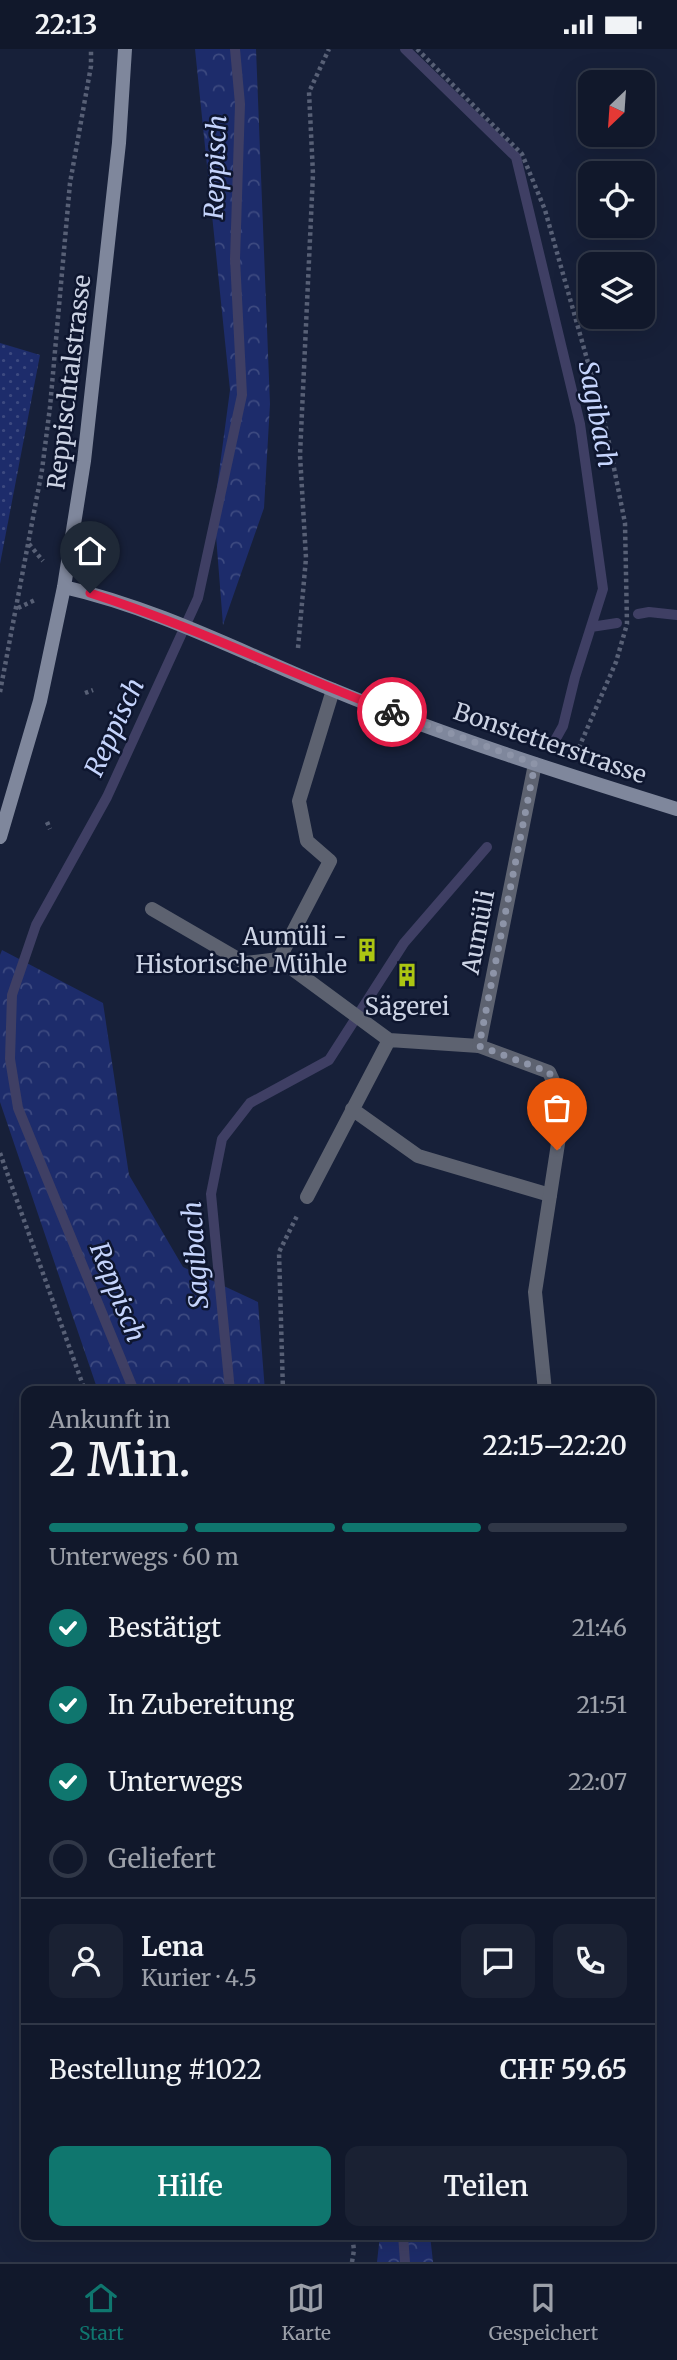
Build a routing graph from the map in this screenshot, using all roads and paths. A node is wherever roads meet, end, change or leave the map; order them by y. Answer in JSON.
{"nodes":[{"id":1,"x":92,"y":49,"type":"edge"},
{"id":2,"x":125,"y":49,"type":"edge"},
{"id":3,"x":329,"y":49,"type":"edge"},
{"id":4,"x":417,"y":49,"type":"edge"},
{"id":5,"x":64,"y":587,"type":"junction"},
{"id":6,"x":295,"y":673,"type":"junction"},
{"id":7,"x":93,"y":690,"type":"dead end"},
{"id":8,"x":333,"y":690,"type":"junction"},
{"id":9,"x":0,"y":692,"type":"edge"},
{"id":10,"x":85,"y":693,"type":"dead end"},
{"id":11,"x":535,"y":764,"type":"junction"},
{"id":12,"x":567,"y":775,"type":"junction"},
{"id":13,"x":677,"y":809,"type":"edge"},
{"id":14,"x":47,"y":823,"type":"dead end"},
{"id":15,"x":50,"y":829,"type":"dead end"},
{"id":16,"x":0,"y":837,"type":"edge"},
{"id":17,"x":152,"y":909,"type":"dead end"},
{"id":18,"x":279,"y":959,"type":"junction"},
{"id":19,"x":389,"y":1039,"type":"junction"},
{"id":20,"x":479,"y":1046,"type":"junction"},
{"id":21,"x":352,"y":1109,"type":"junction"},
{"id":22,"x":0,"y":1153,"type":"edge"},
{"id":23,"x":550,"y":1195,"type":"junction"},
{"id":24,"x":307,"y":1197,"type":"joint"},
{"id":25,"x":83,"y":1386,"type":"edge"},
{"id":26,"x":283,"y":1386,"type":"edge"},
{"id":27,"x":544,"y":1386,"type":"edge"},
{"id":28,"x":353,"y":2240,"type":"edge"},
{"id":29,"x":352,"y":2262,"type":"edge"}],
"edges":[{"from":1,"to":9,"type":"path"},
{"from":2,"to":5,"type":"main road","name":"Reppischtalstrasse"},
{"from":3,"to":6,"type":"path"},
{"from":4,"to":12,"type":"path"},
{"from":5,"to":6,"type":"main road","name":"Bonstetterstrasse"},
{"from":5,"to":16,"type":"main road","name":"Reppischtalstrasse"},
{"from":6,"to":8,"type":"main road","name":"Bonstetterstrasse"},
{"from":7,"to":10,"type":"path"},
{"from":8,"to":11,"type":"main road","name":"Bonstetterstrasse"},
{"from":8,"to":18,"type":"street"},
{"from":11,"to":12,"type":"main road","name":"Bonstetterstrasse"},
{"from":11,"to":20,"type":"street","name":"Aumüli"},
{"from":12,"to":13,"type":"main road","name":"Bonstetterstrasse"},
{"from":14,"to":15,"type":"path"},
{"from":17,"to":18,"type":"street"},
{"from":18,"to":19,"type":"street"},
{"from":19,"to":20,"type":"street"},
{"from":19,"to":21,"type":"street"},
{"from":20,"to":23,"type":"street"},
{"from":21,"to":23,"type":"street"},
{"from":21,"to":24,"type":"street"},
{"from":22,"to":25,"type":"path"},
{"from":23,"to":27,"type":"street"},
{"from":24,"to":26,"type":"path"},
{"from":28,"to":29,"type":"path"}]}
